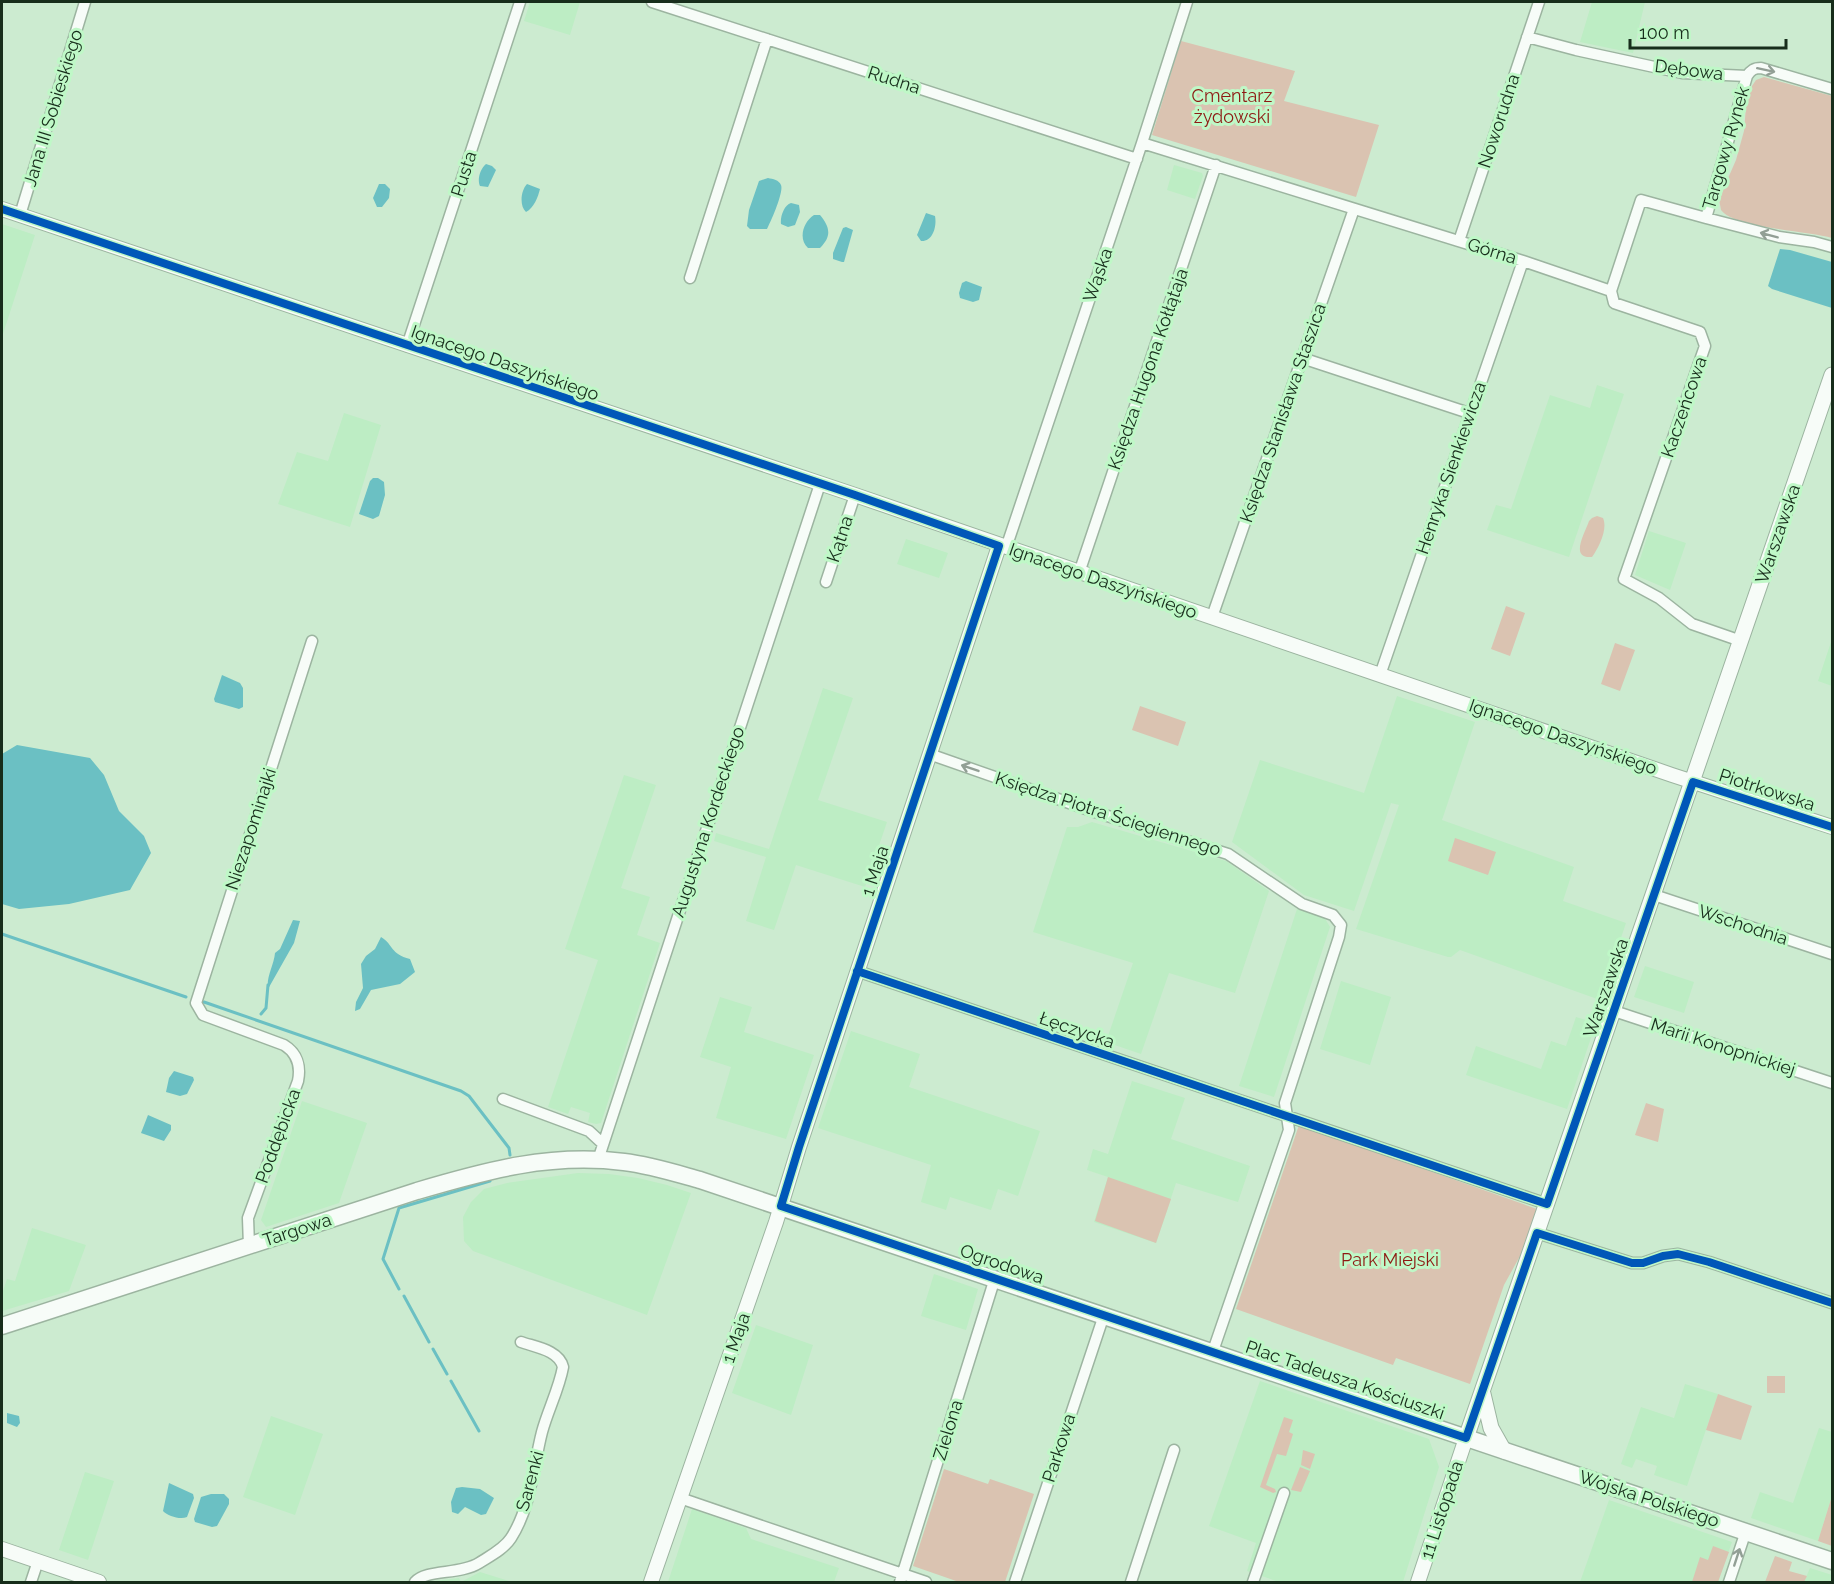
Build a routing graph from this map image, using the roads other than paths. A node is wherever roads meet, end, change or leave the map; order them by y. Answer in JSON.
{"nodes":[{"id":1,"x":85,"y":2,"type":"edge"},
{"id":2,"x":520,"y":2,"type":"edge"},
{"id":3,"x":652,"y":2,"type":"edge"},
{"id":4,"x":1186,"y":2,"type":"edge"},
{"id":5,"x":1539,"y":2,"type":"edge"},
{"id":6,"x":1527,"y":37,"type":"junction"},
{"id":7,"x":767,"y":39,"type":"junction"},
{"id":8,"x":1747,"y":76,"type":"junction"},
{"id":9,"x":1833,"y":88,"type":"edge"},
{"id":10,"x":1142,"y":143,"type":"junction"},
{"id":11,"x":1137,"y":159,"type":"junction"},
{"id":12,"x":1216,"y":165,"type":"junction"},
{"id":13,"x":2,"y":209,"type":"edge"},
{"id":14,"x":1354,"y":209,"type":"junction"},
{"id":15,"x":20,"y":215,"type":"junction"},
{"id":16,"x":1706,"y":218,"type":"junction"},
{"id":17,"x":1459,"y":241,"type":"junction"},
{"id":18,"x":1833,"y":247,"type":"edge"},
{"id":19,"x":1523,"y":261,"type":"junction"},
{"id":20,"x":690,"y":278,"type":"dead end"},
{"id":21,"x":1611,"y":291,"type":"junction"},
{"id":22,"x":408,"y":346,"type":"junction"},
{"id":23,"x":1302,"y":358,"type":"junction"},
{"id":24,"x":1833,"y":375,"type":"edge"},
{"id":25,"x":1469,"y":413,"type":"junction"},
{"id":26,"x":820,"y":484,"type":"junction"},
{"id":27,"x":855,"y":495,"type":"junction"},
{"id":28,"x":1003,"y":547,"type":"junction"},
{"id":29,"x":1079,"y":573,"type":"junction"},
{"id":30,"x":826,"y":582,"type":"dead end"},
{"id":31,"x":1212,"y":617,"type":"junction"},
{"id":32,"x":312,"y":641,"type":"dead end"},
{"id":33,"x":1741,"y":641,"type":"junction"},
{"id":34,"x":1380,"y":675,"type":"junction"},
{"id":35,"x":929,"y":754,"type":"junction"},
{"id":36,"x":1693,"y":782,"type":"junction"},
{"id":37,"x":1833,"y":827,"type":"edge"},
{"id":38,"x":1654,"y":895,"type":"junction"},
{"id":39,"x":1833,"y":954,"type":"edge"},
{"id":40,"x":857,"y":971,"type":"junction"},
{"id":41,"x":1614,"y":1011,"type":"junction"},
{"id":42,"x":203,"y":1015,"type":"joint"},
{"id":43,"x":1833,"y":1083,"type":"edge"},
{"id":44,"x":503,"y":1099,"type":"dead end"},
{"id":45,"x":1287,"y":1116,"type":"junction"},
{"id":46,"x":602,"y":1143,"type":"junction"},
{"id":47,"x":598,"y":1160,"type":"junction"},
{"id":48,"x":1546,"y":1204,"type":"junction"},
{"id":49,"x":781,"y":1206,"type":"junction"},
{"id":50,"x":1537,"y":1233,"type":"junction"},
{"id":51,"x":249,"y":1246,"type":"junction"},
{"id":52,"x":996,"y":1278,"type":"junction"},
{"id":53,"x":1833,"y":1303,"type":"edge"},
{"id":54,"x":1104,"y":1314,"type":"junction"},
{"id":55,"x":2,"y":1326,"type":"edge"},
{"id":56,"x":521,"y":1342,"type":"dead end"},
{"id":57,"x":1214,"y":1351,"type":"junction"},
{"id":58,"x":1483,"y":1391,"type":"junction"},
{"id":59,"x":1466,"y":1437,"type":"junction"},
{"id":60,"x":1173,"y":1450,"type":"dead end"},
{"id":61,"x":1504,"y":1451,"type":"junction"},
{"id":62,"x":1284,"y":1493,"type":"dead end"},
{"id":63,"x":680,"y":1498,"type":"junction"},
{"id":64,"x":1746,"y":1531,"type":"junction"},
{"id":65,"x":2,"y":1549,"type":"edge"},
{"id":66,"x":38,"y":1561,"type":"junction"},
{"id":67,"x":1833,"y":1561,"type":"edge"},
{"id":68,"x":902,"y":1579,"type":"edge"},
{"id":69,"x":31,"y":1582,"type":"edge"},
{"id":70,"x":99,"y":1582,"type":"edge"},
{"id":71,"x":415,"y":1582,"type":"edge"},
{"id":72,"x":651,"y":1582,"type":"edge"},
{"id":73,"x":926,"y":1582,"type":"edge"},
{"id":74,"x":1015,"y":1582,"type":"edge"},
{"id":75,"x":1131,"y":1582,"type":"edge"},
{"id":76,"x":1253,"y":1582,"type":"edge"},
{"id":77,"x":1418,"y":1582,"type":"edge"},
{"id":78,"x":1729,"y":1582,"type":"edge"}],
"edges":[{"from":1,"to":15,"type":"street","name":"Jana III Sobieskiego"},
{"from":2,"to":22,"type":"street","name":"Pusta"},
{"from":3,"to":7,"type":"street","name":"Rudna"},
{"from":4,"to":10,"type":"street","name":"Wąska"},
{"from":5,"to":6,"type":"street","name":"Noworudna"},
{"from":6,"to":8,"type":"street","name":"Dębowa"},
{"from":6,"to":17,"type":"street","name":"Noworudna"},
{"from":7,"to":11,"type":"street","name":"Rudna"},
{"from":7,"to":20,"type":"street"},
{"from":8,"to":9,"type":"street","name":"Targowy Rynek","one_way":true},
{"from":8,"to":16,"type":"street","name":"Targowy Rynek"},
{"from":10,"to":11,"type":"street","name":"Wąska"},
{"from":10,"to":12,"type":"street"},
{"from":11,"to":28,"type":"street","name":"Wąska"},
{"from":12,"to":14,"type":"street","name":"Górna"},
{"from":12,"to":29,"type":"street","name":"Księdza Hugona Kołłątaja"},
{"from":13,"to":15,"type":"street","name":"Ignacego Daszyńskiego"},
{"from":14,"to":17,"type":"street","name":"Górna"},
{"from":14,"to":23,"type":"street","name":"Księdza Stanisława Staszica"},
{"from":15,"to":22,"type":"street","name":"Ignacego Daszyńskiego"},
{"from":18,"to":16,"type":"street","name":"Targowy Rynek","one_way":true},
{"from":16,"to":21,"type":"street"},
{"from":17,"to":19,"type":"street","name":"Górna"},
{"from":19,"to":21,"type":"street","name":"Górna"},
{"from":19,"to":25,"type":"street","name":"Henryka Sienkiewicza"},
{"from":21,"to":33,"type":"street","name":"Kaczeńcowa"},
{"from":22,"to":26,"type":"street","name":"Ignacego Daszyńskiego"},
{"from":23,"to":25,"type":"street"},
{"from":23,"to":31,"type":"street","name":"Księdza Stanisława Staszica"},
{"from":24,"to":33,"type":"main road","name":"Warszawska"},
{"from":25,"to":34,"type":"street","name":"Henryka Sienkiewicza"},
{"from":26,"to":27,"type":"street","name":"Ignacego Daszyńskiego"},
{"from":26,"to":46,"type":"street","name":"Augustyna Kordeckiego"},
{"from":27,"to":28,"type":"street","name":"Ignacego Daszyńskiego"},
{"from":27,"to":30,"type":"street","name":"Kątna"},
{"from":28,"to":29,"type":"street","name":"Ignacego Daszyńskiego"},
{"from":28,"to":35,"type":"street","name":"1 Maja"},
{"from":29,"to":31,"type":"street","name":"Ignacego Daszyńskiego"},
{"from":31,"to":34,"type":"street","name":"Ignacego Daszyńskiego"},
{"from":32,"to":42,"type":"street","name":"Niezapominajki"},
{"from":33,"to":36,"type":"main road","name":"Warszawska"},
{"from":34,"to":36,"type":"street","name":"Ignacego Daszyńskiego"},
{"from":35,"to":40,"type":"street","name":"1 Maja"},
{"from":45,"to":35,"type":"street","name":"Księdza Piotra Ściegiennego","one_way":true},
{"from":36,"to":37,"type":"street","name":"Piotrkowska"},
{"from":36,"to":38,"type":"main road","name":"Warszawska"},
{"from":38,"to":39,"type":"street","name":"Wschodnia"},
{"from":38,"to":41,"type":"main road","name":"Warszawska"},
{"from":40,"to":45,"type":"street","name":"Łęczycka"},
{"from":40,"to":49,"type":"street","name":"1 Maja"},
{"from":41,"to":43,"type":"street","name":"Marii Konopnickiej"},
{"from":41,"to":48,"type":"main road","name":"Warszawska"},
{"from":42,"to":51,"type":"street","name":"Poddębicka"},
{"from":44,"to":46,"type":"street"},
{"from":45,"to":48,"type":"street"},
{"from":45,"to":57,"type":"street"},
{"from":46,"to":47,"type":"street","name":"Augustyna Kordeckiego"},
{"from":47,"to":49,"type":"main road","name":"Ogrodowa"},
{"from":47,"to":51,"type":"main road","name":"Targowa"},
{"from":48,"to":50,"type":"main road"},
{"from":49,"to":52,"type":"main road","name":"Ogrodowa"},
{"from":49,"to":63,"type":"street","name":"1 Maja"},
{"from":50,"to":53,"type":"street"},
{"from":50,"to":58,"type":"main road"},
{"from":51,"to":55,"type":"main road","name":"Targowa"},
{"from":52,"to":54,"type":"main road","name":"Ogrodowa"},
{"from":52,"to":68,"type":"street","name":"Zielona"},
{"from":54,"to":57,"type":"main road","name":"Ogrodowa"},
{"from":54,"to":74,"type":"street","name":"Parkowa"},
{"from":56,"to":71,"type":"street","name":"Sarenki"},
{"from":57,"to":59,"type":"main road","name":"Plac Tadeusza Kościuszki"},
{"from":58,"to":59,"type":"main road"},
{"from":58,"to":61,"type":"main road"},
{"from":59,"to":61,"type":"main road","name":"Wojska Polskiego"},
{"from":59,"to":77,"type":"street","name":"11 Listopada"},
{"from":60,"to":75,"type":"street"},
{"from":61,"to":64,"type":"main road","name":"Wojska Polskiego"},
{"from":62,"to":76,"type":"street"},
{"from":63,"to":68,"type":"street"},
{"from":63,"to":72,"type":"street","name":"1 Maja"},
{"from":64,"to":67,"type":"main road","name":"Wojska Polskiego"},
{"from":78,"to":64,"type":"street","one_way":true},
{"from":65,"to":66,"type":"street"},
{"from":66,"to":69,"type":"street"},
{"from":66,"to":70,"type":"street"},
{"from":68,"to":73,"type":"street"}]}
